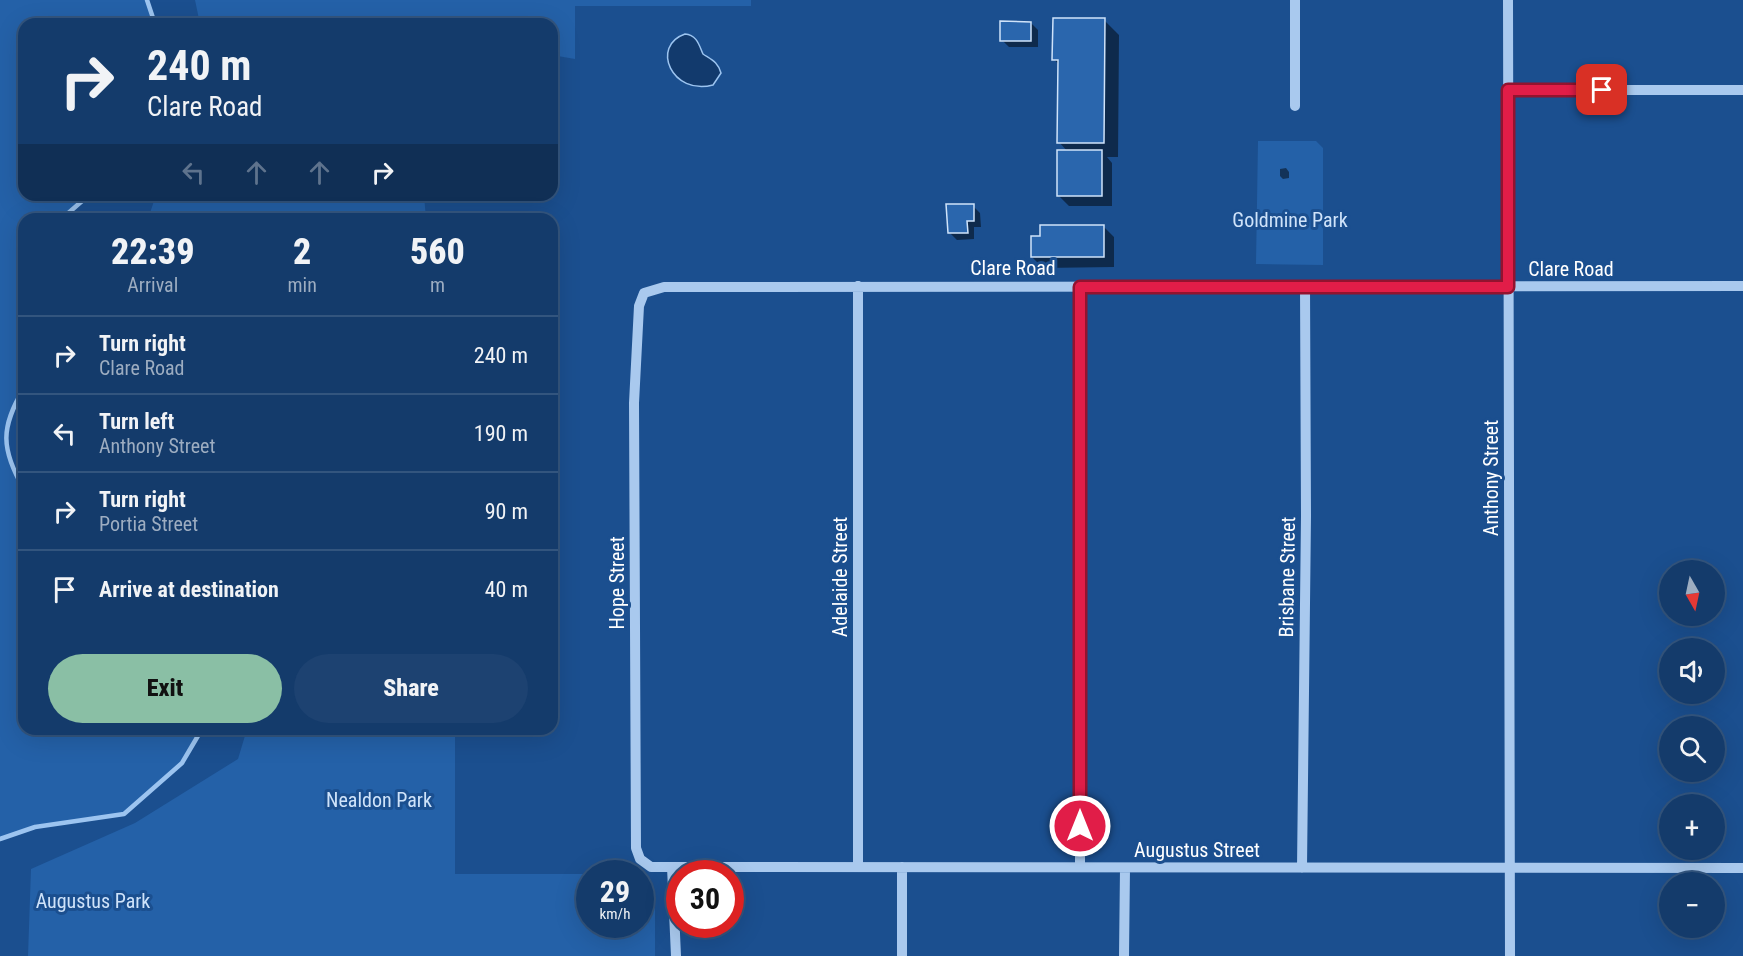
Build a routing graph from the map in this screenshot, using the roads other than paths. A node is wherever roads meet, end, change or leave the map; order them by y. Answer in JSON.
{"nodes":[{"id":1,"x":1295,"y":0,"type":"edge"},
{"id":2,"x":1508,"y":0,"type":"edge"},
{"id":3,"x":1508,"y":90,"type":"junction"},
{"id":4,"x":1743,"y":90,"type":"edge"},
{"id":5,"x":1295,"y":106,"type":"dead end"},
{"id":6,"x":858,"y":286,"type":"junction"},
{"id":7,"x":1305,"y":286,"type":"junction"},
{"id":8,"x":1743,"y":286,"type":"edge"},
{"id":9,"x":1080,"y":287,"type":"junction"},
{"id":10,"x":1508,"y":287,"type":"junction"},
{"id":11,"x":644,"y":293,"type":"joint"},
{"id":12,"x":641,"y":860,"type":"edge"},
{"id":13,"x":744,"y":867,"type":"edge"},
{"id":14,"x":858,"y":867,"type":"junction"},
{"id":15,"x":902,"y":867,"type":"junction"},
{"id":16,"x":1080,"y":867,"type":"junction"},
{"id":17,"x":1125,"y":868,"type":"junction"},
{"id":18,"x":1302,"y":868,"type":"junction"},
{"id":19,"x":1510,"y":868,"type":"junction"},
{"id":20,"x":1743,"y":868,"type":"edge"},
{"id":21,"x":675,"y":938,"type":"edge"},
{"id":22,"x":676,"y":956,"type":"edge"},
{"id":23,"x":902,"y":956,"type":"edge"},
{"id":24,"x":1124,"y":956,"type":"edge"},
{"id":25,"x":1510,"y":956,"type":"edge"}],
"edges":[{"from":1,"to":5,"type":"street"},
{"from":2,"to":3,"type":"street","name":"Anthony Street"},
{"from":3,"to":4,"type":"street"},
{"from":3,"to":10,"type":"street","name":"Anthony Street"},
{"from":6,"to":9,"type":"street","name":"Clare Road"},
{"from":6,"to":11,"type":"street","name":"Clare Road"},
{"from":6,"to":14,"type":"street","name":"Adelaide Street"},
{"from":7,"to":9,"type":"street","name":"Clare Road"},
{"from":7,"to":10,"type":"street","name":"Clare Road"},
{"from":7,"to":18,"type":"street","name":"Brisbane Street"},
{"from":8,"to":10,"type":"street","name":"Clare Road"},
{"from":9,"to":16,"type":"street"},
{"from":10,"to":19,"type":"street","name":"Anthony Street"},
{"from":11,"to":12,"type":"street","name":"Hope Street"},
{"from":13,"to":14,"type":"street","name":"Augustus Street"},
{"from":14,"to":15,"type":"street","name":"Augustus Street"},
{"from":15,"to":16,"type":"street","name":"Augustus Street"},
{"from":15,"to":23,"type":"street"},
{"from":16,"to":17,"type":"street","name":"Augustus Street"},
{"from":17,"to":18,"type":"street","name":"Augustus Street"},
{"from":17,"to":24,"type":"street"},
{"from":18,"to":19,"type":"street","name":"Augustus Street"},
{"from":19,"to":20,"type":"street","name":"Augustus Street"},
{"from":19,"to":25,"type":"street","name":"Anthony Street"},
{"from":21,"to":22,"type":"street"}]}
